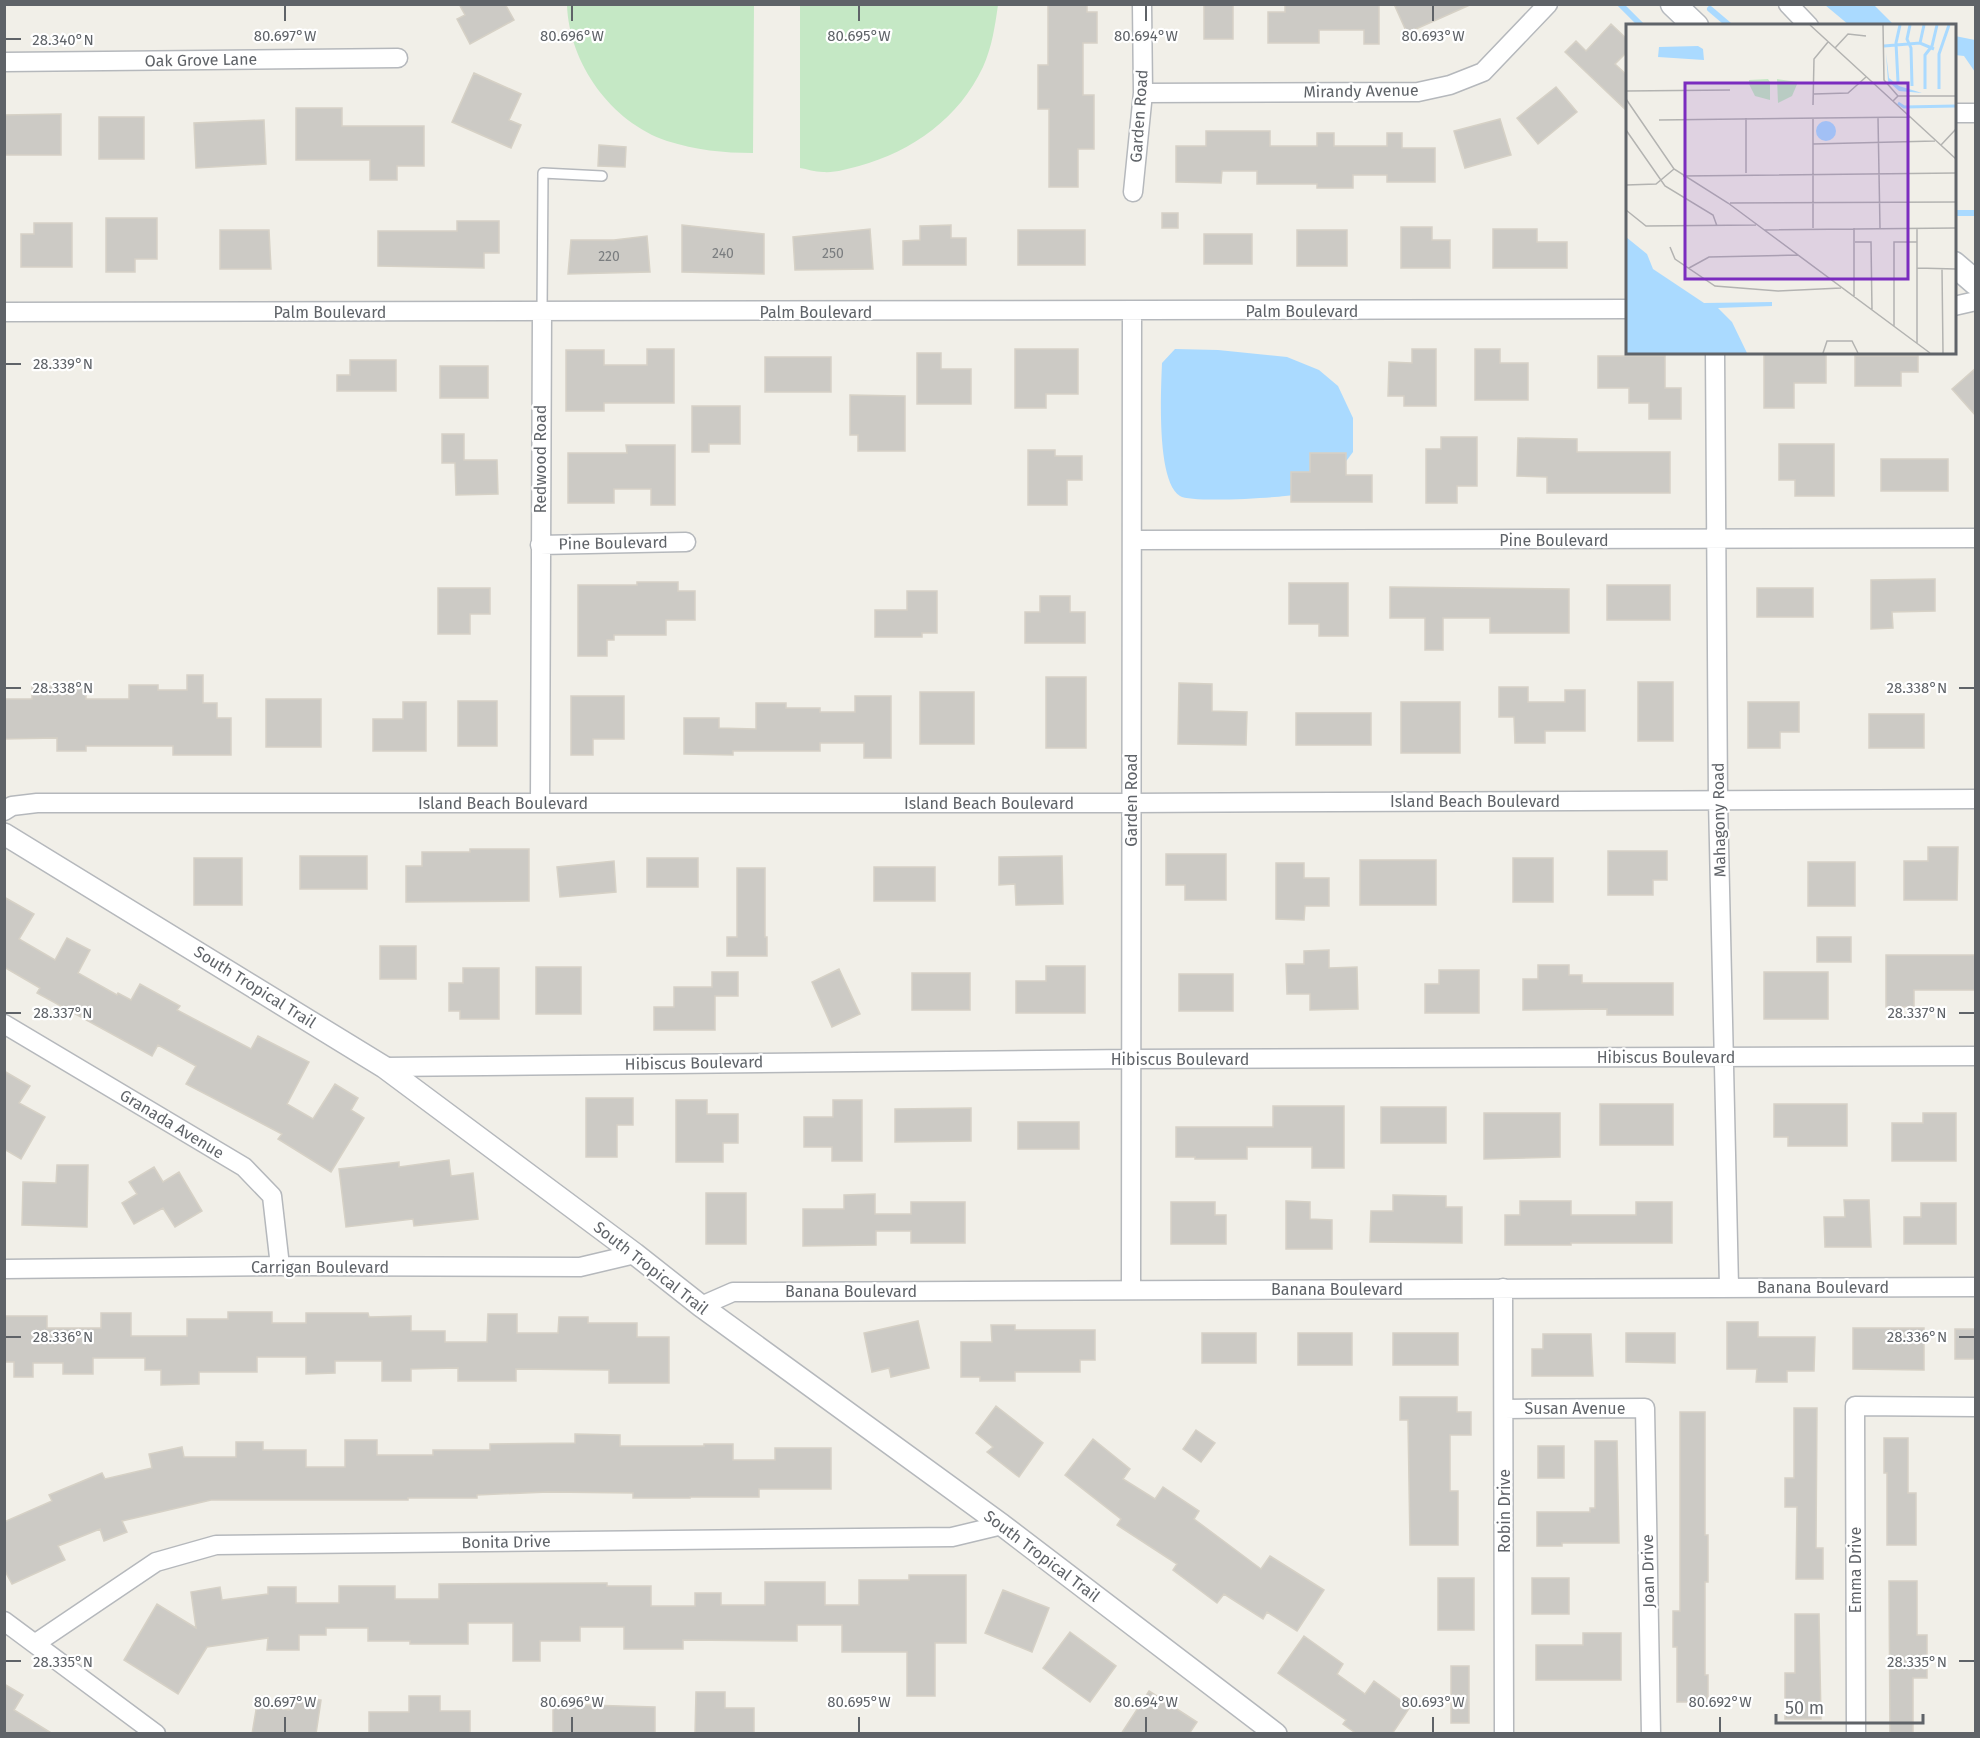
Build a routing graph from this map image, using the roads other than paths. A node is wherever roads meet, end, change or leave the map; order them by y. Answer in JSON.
{"nodes":[{"id":1,"x":1142,"y":4,"type":"edge"},
{"id":2,"x":1548,"y":4,"type":"edge"},
{"id":3,"x":1673,"y":4,"type":"edge"},
{"id":4,"x":1788,"y":4,"type":"edge"},
{"id":5,"x":1694,"y":24,"type":"edge"},
{"id":6,"x":1807,"y":24,"type":"edge"},
{"id":7,"x":398,"y":58,"type":"dead end"},
{"id":8,"x":4,"y":62,"type":"edge"},
{"id":9,"x":1143,"y":93,"type":"junction"},
{"id":10,"x":1956,"y":113,"type":"edge"},
{"id":11,"x":1976,"y":113,"type":"edge"},
{"id":12,"x":602,"y":176,"type":"dead end"},
{"id":13,"x":1133,"y":192,"type":"dead end"},
{"id":14,"x":1956,"y":266,"type":"edge"},
{"id":15,"x":1976,"y":283,"type":"edge"},
{"id":16,"x":1976,"y":301,"type":"edge"},
{"id":17,"x":1956,"y":306,"type":"edge"},
{"id":18,"x":1626,"y":309,"type":"edge"},
{"id":19,"x":4,"y":312,"type":"edge"},
{"id":20,"x":542,"y":312,"type":"junction"},
{"id":21,"x":1132,"y":312,"type":"junction"},
{"id":22,"x":1715,"y":354,"type":"edge"},
{"id":23,"x":1976,"y":538,"type":"edge"},
{"id":24,"x":1132,"y":540,"type":"junction"},
{"id":25,"x":1716,"y":540,"type":"junction"},
{"id":26,"x":686,"y":542,"type":"dead end"},
{"id":27,"x":540,"y":545,"type":"junction"},
{"id":28,"x":1976,"y":799,"type":"edge"},
{"id":29,"x":1718,"y":800,"type":"junction"},
{"id":30,"x":540,"y":803,"type":"junction"},
{"id":31,"x":1130,"y":803,"type":"junction"},
{"id":32,"x":4,"y":811,"type":"edge"},
{"id":33,"x":4,"y":834,"type":"edge"},
{"id":34,"x":4,"y":1024,"type":"edge"},
{"id":35,"x":1976,"y":1056,"type":"edge"},
{"id":36,"x":1723,"y":1057,"type":"junction"},
{"id":37,"x":1131,"y":1059,"type":"junction"},
{"id":38,"x":384,"y":1067,"type":"junction"},
{"id":39,"x":635,"y":1254,"type":"junction"},
{"id":40,"x":279,"y":1266,"type":"junction"},
{"id":41,"x":4,"y":1269,"type":"edge"},
{"id":42,"x":1729,"y":1287,"type":"junction"},
{"id":43,"x":1976,"y":1287,"type":"edge"},
{"id":44,"x":1503,"y":1288,"type":"junction"},
{"id":45,"x":1131,"y":1289,"type":"junction"},
{"id":46,"x":700,"y":1306,"type":"junction"},
{"id":47,"x":1976,"y":1407,"type":"edge"},
{"id":48,"x":1645,"y":1408,"type":"joint"},
{"id":49,"x":1504,"y":1409,"type":"junction"},
{"id":50,"x":1002,"y":1525,"type":"junction"},
{"id":51,"x":4,"y":1621,"type":"edge"},
{"id":52,"x":36,"y":1643,"type":"junction"},
{"id":53,"x":156,"y":1734,"type":"edge"},
{"id":54,"x":1276,"y":1734,"type":"edge"},
{"id":55,"x":1504,"y":1734,"type":"edge"},
{"id":56,"x":1651,"y":1734,"type":"edge"},
{"id":57,"x":1856,"y":1734,"type":"edge"}],
"edges":[{"from":1,"to":9,"type":"street","name":"Garden Road"},
{"from":2,"to":9,"type":"street","name":"Mirandy Avenue"},
{"from":3,"to":5,"type":"main road"},
{"from":4,"to":6,"type":"street"},
{"from":7,"to":8,"type":"street","name":"Oak Grove Lane"},
{"from":9,"to":13,"type":"street","name":"Garden Road"},
{"from":10,"to":11,"type":"street"},
{"from":12,"to":20,"type":"lane","name":"Redwood Road"},
{"from":14,"to":15,"type":"main road"},
{"from":16,"to":17,"type":"street"},
{"from":18,"to":21,"type":"street","name":"Palm Boulevard"},
{"from":19,"to":20,"type":"street","name":"Palm Boulevard"},
{"from":20,"to":21,"type":"street","name":"Palm Boulevard"},
{"from":20,"to":27,"type":"street","name":"Redwood Road"},
{"from":21,"to":24,"type":"street","name":"Garden Road"},
{"from":22,"to":25,"type":"street","name":"Mahagony Road"},
{"from":23,"to":25,"type":"street","name":"Pine Boulevard"},
{"from":24,"to":25,"type":"street","name":"Pine Boulevard"},
{"from":24,"to":31,"type":"street","name":"Garden Road"},
{"from":25,"to":29,"type":"street","name":"Mahagony Road"},
{"from":26,"to":27,"type":"street","name":"Pine Boulevard"},
{"from":27,"to":30,"type":"street","name":"Redwood Road"},
{"from":28,"to":29,"type":"street","name":"Island Beach Boulevard"},
{"from":29,"to":31,"type":"street","name":"Island Beach Boulevard"},
{"from":29,"to":36,"type":"street","name":"Mahagony Road"},
{"from":30,"to":31,"type":"street","name":"Island Beach Boulevard"},
{"from":30,"to":32,"type":"street","name":"Island Beach Boulevard"},
{"from":31,"to":37,"type":"street","name":"Garden Road"},
{"from":33,"to":38,"type":"street","name":"South Tropical Trail"},
{"from":34,"to":40,"type":"street","name":"Granada Avenue"},
{"from":35,"to":36,"type":"street","name":"Hibiscus Boulevard"},
{"from":36,"to":37,"type":"street","name":"Hibiscus Boulevard"},
{"from":36,"to":42,"type":"street","name":"Mahagony Road"},
{"from":37,"to":38,"type":"street","name":"Hibiscus Boulevard"},
{"from":37,"to":45,"type":"street","name":"Garden Road"},
{"from":38,"to":39,"type":"street","name":"South Tropical Trail"},
{"from":39,"to":40,"type":"street","name":"Carrigan Boulevard"},
{"from":39,"to":46,"type":"street","name":"South Tropical Trail"},
{"from":40,"to":41,"type":"street","name":"Carrigan Boulevard"},
{"from":42,"to":43,"type":"street","name":"Banana Boulevard"},
{"from":42,"to":44,"type":"street","name":"Banana Boulevard"},
{"from":44,"to":45,"type":"street","name":"Banana Boulevard"},
{"from":44,"to":49,"type":"street","name":"Robin Drive"},
{"from":45,"to":46,"type":"street","name":"Banana Boulevard"},
{"from":46,"to":50,"type":"street","name":"South Tropical Trail"},
{"from":47,"to":57,"type":"street","name":"Emma Drive"},
{"from":48,"to":49,"type":"street","name":"Susan Avenue"},
{"from":48,"to":56,"type":"street","name":"Joan Drive"},
{"from":49,"to":55,"type":"street","name":"Robin Drive"},
{"from":50,"to":52,"type":"street","name":"Bonita Drive"},
{"from":50,"to":54,"type":"street","name":"South Tropical Trail"},
{"from":51,"to":52,"type":"street"},
{"from":52,"to":53,"type":"street"}]}
